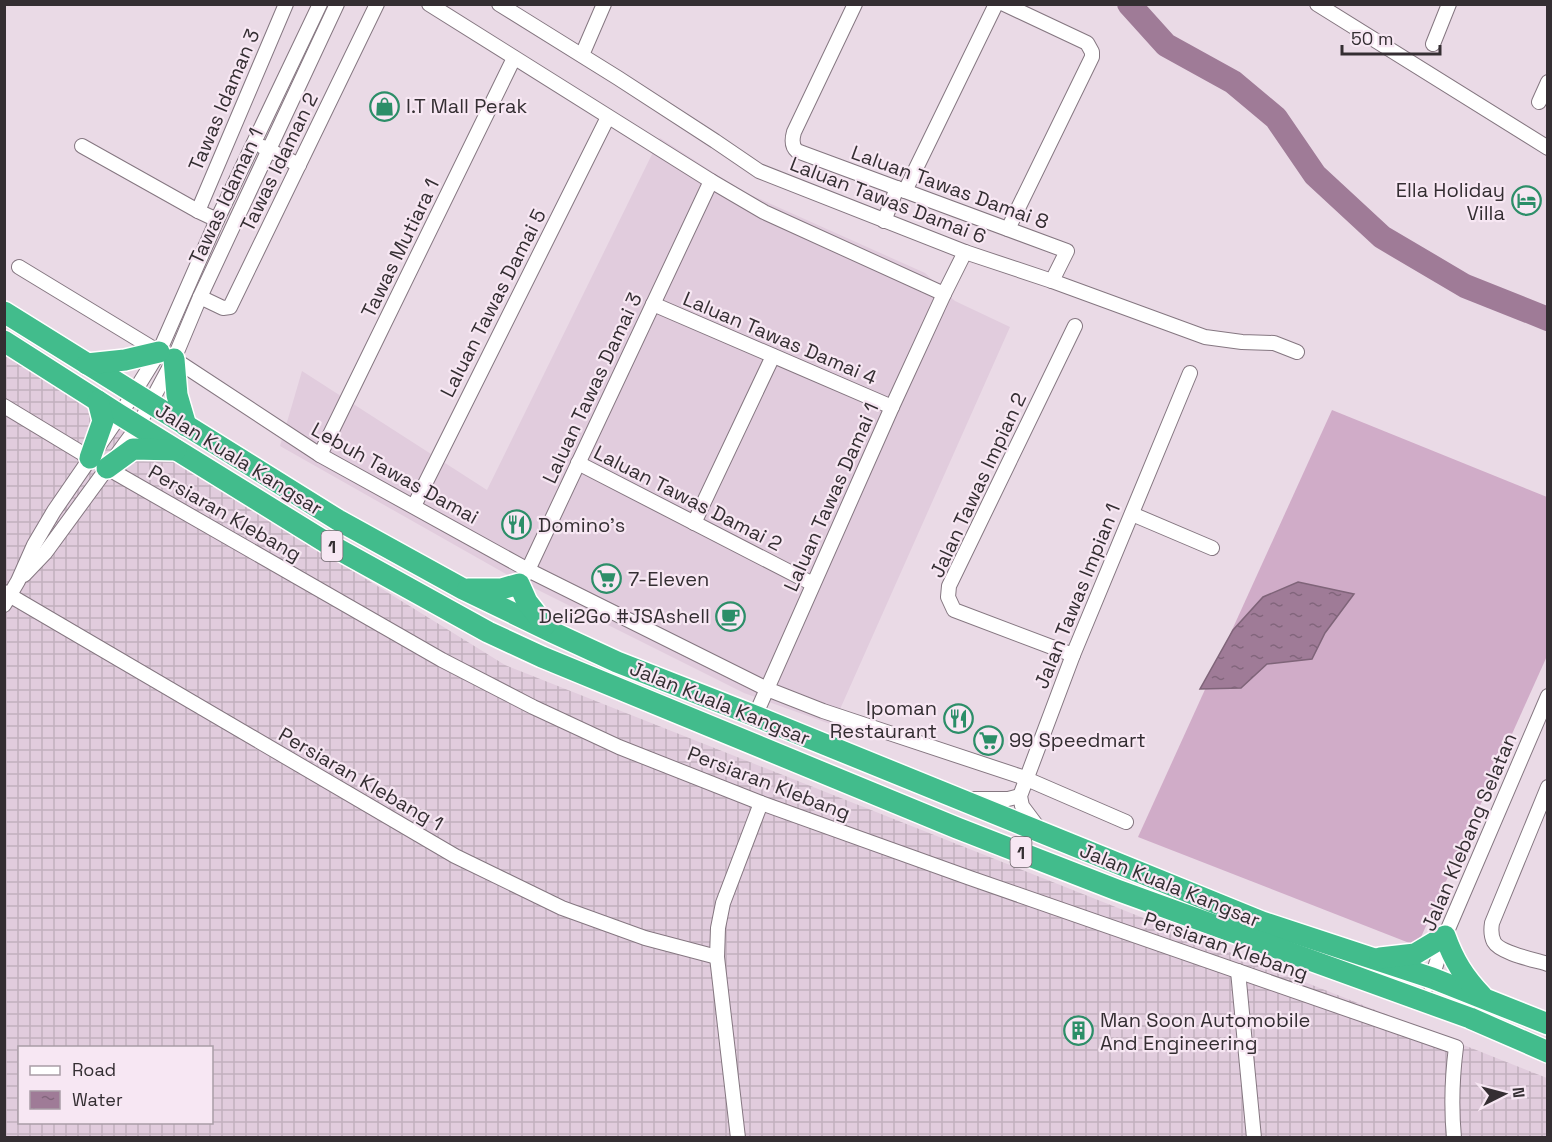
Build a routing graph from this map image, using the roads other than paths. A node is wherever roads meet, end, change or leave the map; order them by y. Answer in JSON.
{"nodes":[{"id":1,"x":286,"y":4,"type":"edge"},
{"id":2,"x":320,"y":4,"type":"edge"},
{"id":3,"x":337,"y":4,"type":"edge"},
{"id":4,"x":377,"y":4,"type":"edge"},
{"id":5,"x":429,"y":4,"type":"edge"},
{"id":6,"x":499,"y":4,"type":"edge"},
{"id":7,"x":604,"y":4,"type":"edge"},
{"id":8,"x":855,"y":4,"type":"edge"},
{"id":9,"x":996,"y":4,"type":"edge"},
{"id":10,"x":1004,"y":4,"type":"edge"},
{"id":11,"x":1317,"y":4,"type":"edge"},
{"id":12,"x":1449,"y":4,"type":"edge"},
{"id":13,"x":1433,"y":44,"type":"dead end"},
{"id":14,"x":582,"y":55,"type":"junction"},
{"id":15,"x":514,"y":58,"type":"junction"},
{"id":16,"x":1548,"y":82,"type":"edge"},
{"id":17,"x":1539,"y":102,"type":"dead end"},
{"id":18,"x":608,"y":117,"type":"junction"},
{"id":19,"x":254,"y":143,"type":"junction"},
{"id":20,"x":82,"y":146,"type":"dead end"},
{"id":21,"x":1548,"y":148,"type":"edge"},
{"id":22,"x":269,"y":150,"type":"junction"},
{"id":23,"x":299,"y":165,"type":"junction"},
{"id":24,"x":711,"y":182,"type":"junction"},
{"id":25,"x":901,"y":190,"type":"junction"},
{"id":26,"x":198,"y":210,"type":"junction"},
{"id":27,"x":217,"y":220,"type":"junction"},
{"id":28,"x":884,"y":221,"type":"junction"},
{"id":29,"x":1008,"y":229,"type":"junction"},
{"id":30,"x":965,"y":252,"type":"junction"},
{"id":31,"x":19,"y":267,"type":"dead end"},
{"id":32,"x":1052,"y":281,"type":"junction"},
{"id":33,"x":944,"y":294,"type":"junction"},
{"id":34,"x":200,"y":297,"type":"junction"},
{"id":35,"x":653,"y":304,"type":"junction"},
{"id":36,"x":4,"y":312,"type":"edge"},
{"id":37,"x":1075,"y":326,"type":"dead end"},
{"id":38,"x":4,"y":341,"type":"edge"},
{"id":39,"x":1297,"y":352,"type":"dead end"},
{"id":40,"x":167,"y":356,"type":"junction"},
{"id":41,"x":772,"y":356,"type":"junction"},
{"id":42,"x":87,"y":364,"type":"junction"},
{"id":43,"x":1190,"y":373,"type":"dead end"},
{"id":44,"x":142,"y":398,"type":"junction"},
{"id":45,"x":98,"y":401,"type":"junction"},
{"id":46,"x":4,"y":406,"type":"edge"},
{"id":47,"x":892,"y":407,"type":"junction"},
{"id":48,"x":129,"y":421,"type":"junction"},
{"id":49,"x":186,"y":426,"type":"junction"},
{"id":50,"x":177,"y":450,"type":"junction"},
{"id":51,"x":320,"y":455,"type":"junction"},
{"id":52,"x":99,"y":463,"type":"junction"},
{"id":53,"x":578,"y":463,"type":"junction"},
{"id":54,"x":414,"y":506,"type":"junction"},
{"id":55,"x":1132,"y":514,"type":"junction"},
{"id":56,"x":694,"y":523,"type":"junction"},
{"id":57,"x":1212,"y":548,"type":"dead end"},
{"id":58,"x":523,"y":577,"type":"junction"},
{"id":59,"x":18,"y":580,"type":"junction"},
{"id":60,"x":813,"y":584,"type":"junction"},
{"id":61,"x":463,"y":589,"type":"junction"},
{"id":62,"x":6,"y":597,"type":"edge"},
{"id":63,"x":505,"y":610,"type":"junction"},
{"id":64,"x":451,"y":613,"type":"junction"},
{"id":65,"x":552,"y":632,"type":"junction"},
{"id":66,"x":1073,"y":655,"type":"junction"},
{"id":67,"x":542,"y":657,"type":"junction"},
{"id":68,"x":767,"y":689,"type":"junction"},
{"id":69,"x":1548,"y":696,"type":"edge"},
{"id":70,"x":755,"y":716,"type":"junction"},
{"id":71,"x":1027,"y":779,"type":"junction"},
{"id":72,"x":1548,"y":787,"type":"edge"},
{"id":73,"x":1020,"y":796,"type":"junction"},
{"id":74,"x":959,"y":798,"type":"junction"},
{"id":75,"x":761,"y":803,"type":"junction"},
{"id":76,"x":1126,"y":822,"type":"dead end"},
{"id":77,"x":1041,"y":832,"type":"junction"},
{"id":78,"x":1445,"y":936,"type":"junction"},
{"id":79,"x":1286,"y":950,"type":"junction"},
{"id":80,"x":717,"y":957,"type":"junction"},
{"id":81,"x":1373,"y":959,"type":"junction"},
{"id":82,"x":1548,"y":964,"type":"edge"},
{"id":83,"x":1238,"y":970,"type":"junction"},
{"id":84,"x":1431,"y":981,"type":"junction"},
{"id":85,"x":1485,"y":999,"type":"junction"},
{"id":86,"x":1484,"y":1024,"type":"junction"},
{"id":87,"x":1548,"y":1024,"type":"edge"},
{"id":88,"x":1548,"y":1052,"type":"edge"},
{"id":89,"x":738,"y":1137,"type":"edge"},
{"id":90,"x":1254,"y":1137,"type":"edge"},
{"id":91,"x":1454,"y":1137,"type":"edge"}],
"edges":[{"from":1,"to":26,"type":"street","name":"Tawas Idaman 3"},
{"from":2,"to":19,"type":"street","name":"Tawas Idaman 1"},
{"from":3,"to":22,"type":"street","name":"Tawas Idaman 1"},
{"from":4,"to":23,"type":"street","name":"Tawas Idaman 2"},
{"from":5,"to":15,"type":"street"},
{"from":6,"to":14,"type":"street","name":"Laluan Tawas Damai 6"},
{"from":7,"to":14,"type":"street"},
{"from":8,"to":25,"type":"street","name":"Laluan Tawas Damai 8"},
{"from":9,"to":25,"type":"street"},
{"from":10,"to":29,"type":"street"},
{"from":11,"to":21,"type":"street"},
{"from":12,"to":13,"type":"street"},
{"from":14,"to":28,"type":"street","name":"Laluan Tawas Damai 6"},
{"from":15,"to":18,"type":"street"},
{"from":15,"to":51,"type":"street","name":"Tawas Mutiara 1"},
{"from":16,"to":17,"type":"street"},
{"from":18,"to":24,"type":"street"},
{"from":18,"to":54,"type":"street","name":"Laluan Tawas Damai 5"},
{"from":19,"to":22,"type":"street"},
{"from":19,"to":27,"type":"street","name":"Tawas Idaman 1"},
{"from":20,"to":26,"type":"street"},
{"from":22,"to":23,"type":"street"},
{"from":22,"to":34,"type":"street","name":"Tawas Idaman 1"},
{"from":23,"to":34,"type":"street","name":"Tawas Idaman 2"},
{"from":24,"to":33,"type":"street"},
{"from":24,"to":35,"type":"street","name":"Laluan Tawas Damai 3"},
{"from":25,"to":28,"type":"street"},
{"from":25,"to":29,"type":"street","name":"Laluan Tawas Damai 8"},
{"from":26,"to":27,"type":"street"},
{"from":27,"to":40,"type":"street","name":"Tawas Idaman 1"},
{"from":28,"to":30,"type":"street","name":"Laluan Tawas Damai 6"},
{"from":29,"to":32,"type":"street","name":"Laluan Tawas Damai 8"},
{"from":30,"to":32,"type":"street","name":"Laluan Tawas Damai 6"},
{"from":30,"to":33,"type":"street","name":"Laluan Tawas Damai 1"},
{"from":31,"to":40,"type":"street","name":"Lebuh Tawas Damai"},
{"from":32,"to":39,"type":"street","name":"Laluan Tawas Damai 6"},
{"from":33,"to":47,"type":"street","name":"Laluan Tawas Damai 1"},
{"from":34,"to":40,"type":"street","name":"Tawas Idaman 1"},
{"from":35,"to":41,"type":"street","name":"Laluan Tawas Damai 4"},
{"from":35,"to":53,"type":"street","name":"Laluan Tawas Damai 3"},
{"from":36,"to":42,"type":"highway","name":"Jalan Kuala Kangsar","number":"1"},
{"from":37,"to":66,"type":"street","name":"Jalan Tawas Impian 2"},
{"from":38,"to":45,"type":"highway","name":"Jalan Kuala Kangsar","number":"1"},
{"from":40,"to":42,"type":"highway"},
{"from":40,"to":44,"type":"street","name":"Tawas Idaman 1"},
{"from":40,"to":44,"type":"street","name":"Tawas Idaman 1"},
{"from":40,"to":49,"type":"highway"},
{"from":40,"to":51,"type":"street","name":"Lebuh Tawas Damai"},
{"from":41,"to":47,"type":"street","name":"Laluan Tawas Damai 4"},
{"from":41,"to":56,"type":"street"},
{"from":42,"to":44,"type":"highway","name":"Jalan Kuala Kangsar","number":"1"},
{"from":43,"to":55,"type":"street","name":"Jalan Tawas Impian 1"},
{"from":44,"to":48,"type":"street"},
{"from":44,"to":48,"type":"street"},
{"from":44,"to":49,"type":"highway","name":"Jalan Kuala Kangsar","number":"1"},
{"from":45,"to":48,"type":"highway","name":"Jalan Kuala Kangsar","number":"1"},
{"from":45,"to":52,"type":"highway"},
{"from":46,"to":52,"type":"street","name":"Persiaran Klebang"},
{"from":47,"to":60,"type":"street","name":"Laluan Tawas Damai 1"},
{"from":48,"to":50,"type":"highway","name":"Jalan Kuala Kangsar","number":"1"},
{"from":48,"to":52,"type":"street"},
{"from":48,"to":52,"type":"street"},
{"from":49,"to":61,"type":"highway","name":"Jalan Kuala Kangsar","number":"1"},
{"from":50,"to":52,"type":"highway"},
{"from":50,"to":64,"type":"highway","name":"Jalan Kuala Kangsar","number":"1"},
{"from":51,"to":54,"type":"street","name":"Lebuh Tawas Damai"},
{"from":52,"to":59,"type":"street"},
{"from":52,"to":59,"type":"street"},
{"from":52,"to":75,"type":"street","name":"Persiaran Klebang"},
{"from":53,"to":56,"type":"street","name":"Laluan Tawas Damai 2"},
{"from":53,"to":58,"type":"street","name":"Laluan Tawas Damai 3"},
{"from":54,"to":58,"type":"street","name":"Lebuh Tawas Damai"},
{"from":55,"to":57,"type":"street"},
{"from":55,"to":66,"type":"street","name":"Jalan Tawas Impian 1"},
{"from":56,"to":60,"type":"street","name":"Laluan Tawas Damai 2"},
{"from":58,"to":61,"type":"highway"},
{"from":58,"to":63,"type":"street","name":"Laluan Tawas Damai 3"},
{"from":58,"to":65,"type":"highway"},
{"from":58,"to":68,"type":"street","name":"Lebuh Tawas Damai"},
{"from":59,"to":62,"type":"street"},
{"from":60,"to":68,"type":"street","name":"Laluan Tawas Damai 1"},
{"from":61,"to":63,"type":"highway","name":"Jalan Kuala Kangsar","number":"1"},
{"from":62,"to":80,"type":"street","name":"Persiaran Klebang 1"},
{"from":63,"to":64,"type":"highway"},
{"from":63,"to":65,"type":"highway","name":"Jalan Kuala Kangsar","number":"1"},
{"from":63,"to":67,"type":"highway"},
{"from":64,"to":67,"type":"highway","name":"Jalan Kuala Kangsar","number":"1"},
{"from":65,"to":70,"type":"highway","name":"Jalan Kuala Kangsar","number":"1"},
{"from":66,"to":71,"type":"street","name":"Jalan Tawas Impian 1"},
{"from":67,"to":79,"type":"highway","name":"Jalan Kuala Kangsar","number":"1"},
{"from":68,"to":70,"type":"street","name":"Laluan Tawas Damai 1"},
{"from":68,"to":71,"type":"street","name":"Lebuh Tawas Damai"},
{"from":69,"to":78,"type":"street","name":"Jalan Klebang Selatan"},
{"from":70,"to":74,"type":"highway","name":"Jalan Kuala Kangsar","number":"1"},
{"from":71,"to":73,"type":"street","name":"Jalan Tawas Impian 1"},
{"from":71,"to":76,"type":"street","name":"Lebuh Tawas Damai"},
{"from":72,"to":82,"type":"street"},
{"from":73,"to":74,"type":"street"},
{"from":73,"to":77,"type":"street"},
{"from":74,"to":77,"type":"highway","name":"Jalan Kuala Kangsar","number":"1"},
{"from":75,"to":80,"type":"street"},
{"from":75,"to":83,"type":"street","name":"Persiaran Klebang"},
{"from":77,"to":81,"type":"highway","name":"Jalan Kuala Kangsar","number":"1"},
{"from":78,"to":81,"type":"highway"},
{"from":78,"to":84,"type":"street","name":"Jalan Klebang Selatan"},
{"from":78,"to":85,"type":"highway"},
{"from":79,"to":84,"type":"highway"},
{"from":79,"to":86,"type":"highway","name":"Jalan Kuala Kangsar","number":"1"},
{"from":80,"to":89,"type":"street"},
{"from":81,"to":84,"type":"highway","name":"Jalan Kuala Kangsar","number":"1"},
{"from":83,"to":90,"type":"street"},
{"from":83,"to":91,"type":"street","name":"Persiaran Klebang"},
{"from":84,"to":85,"type":"highway","name":"Jalan Kuala Kangsar","number":"1"},
{"from":84,"to":86,"type":"highway"},
{"from":85,"to":87,"type":"highway","name":"Jalan Kuala Kangsar","number":"1"},
{"from":86,"to":88,"type":"highway","name":"Jalan Kuala Kangsar","number":"1"}]}
